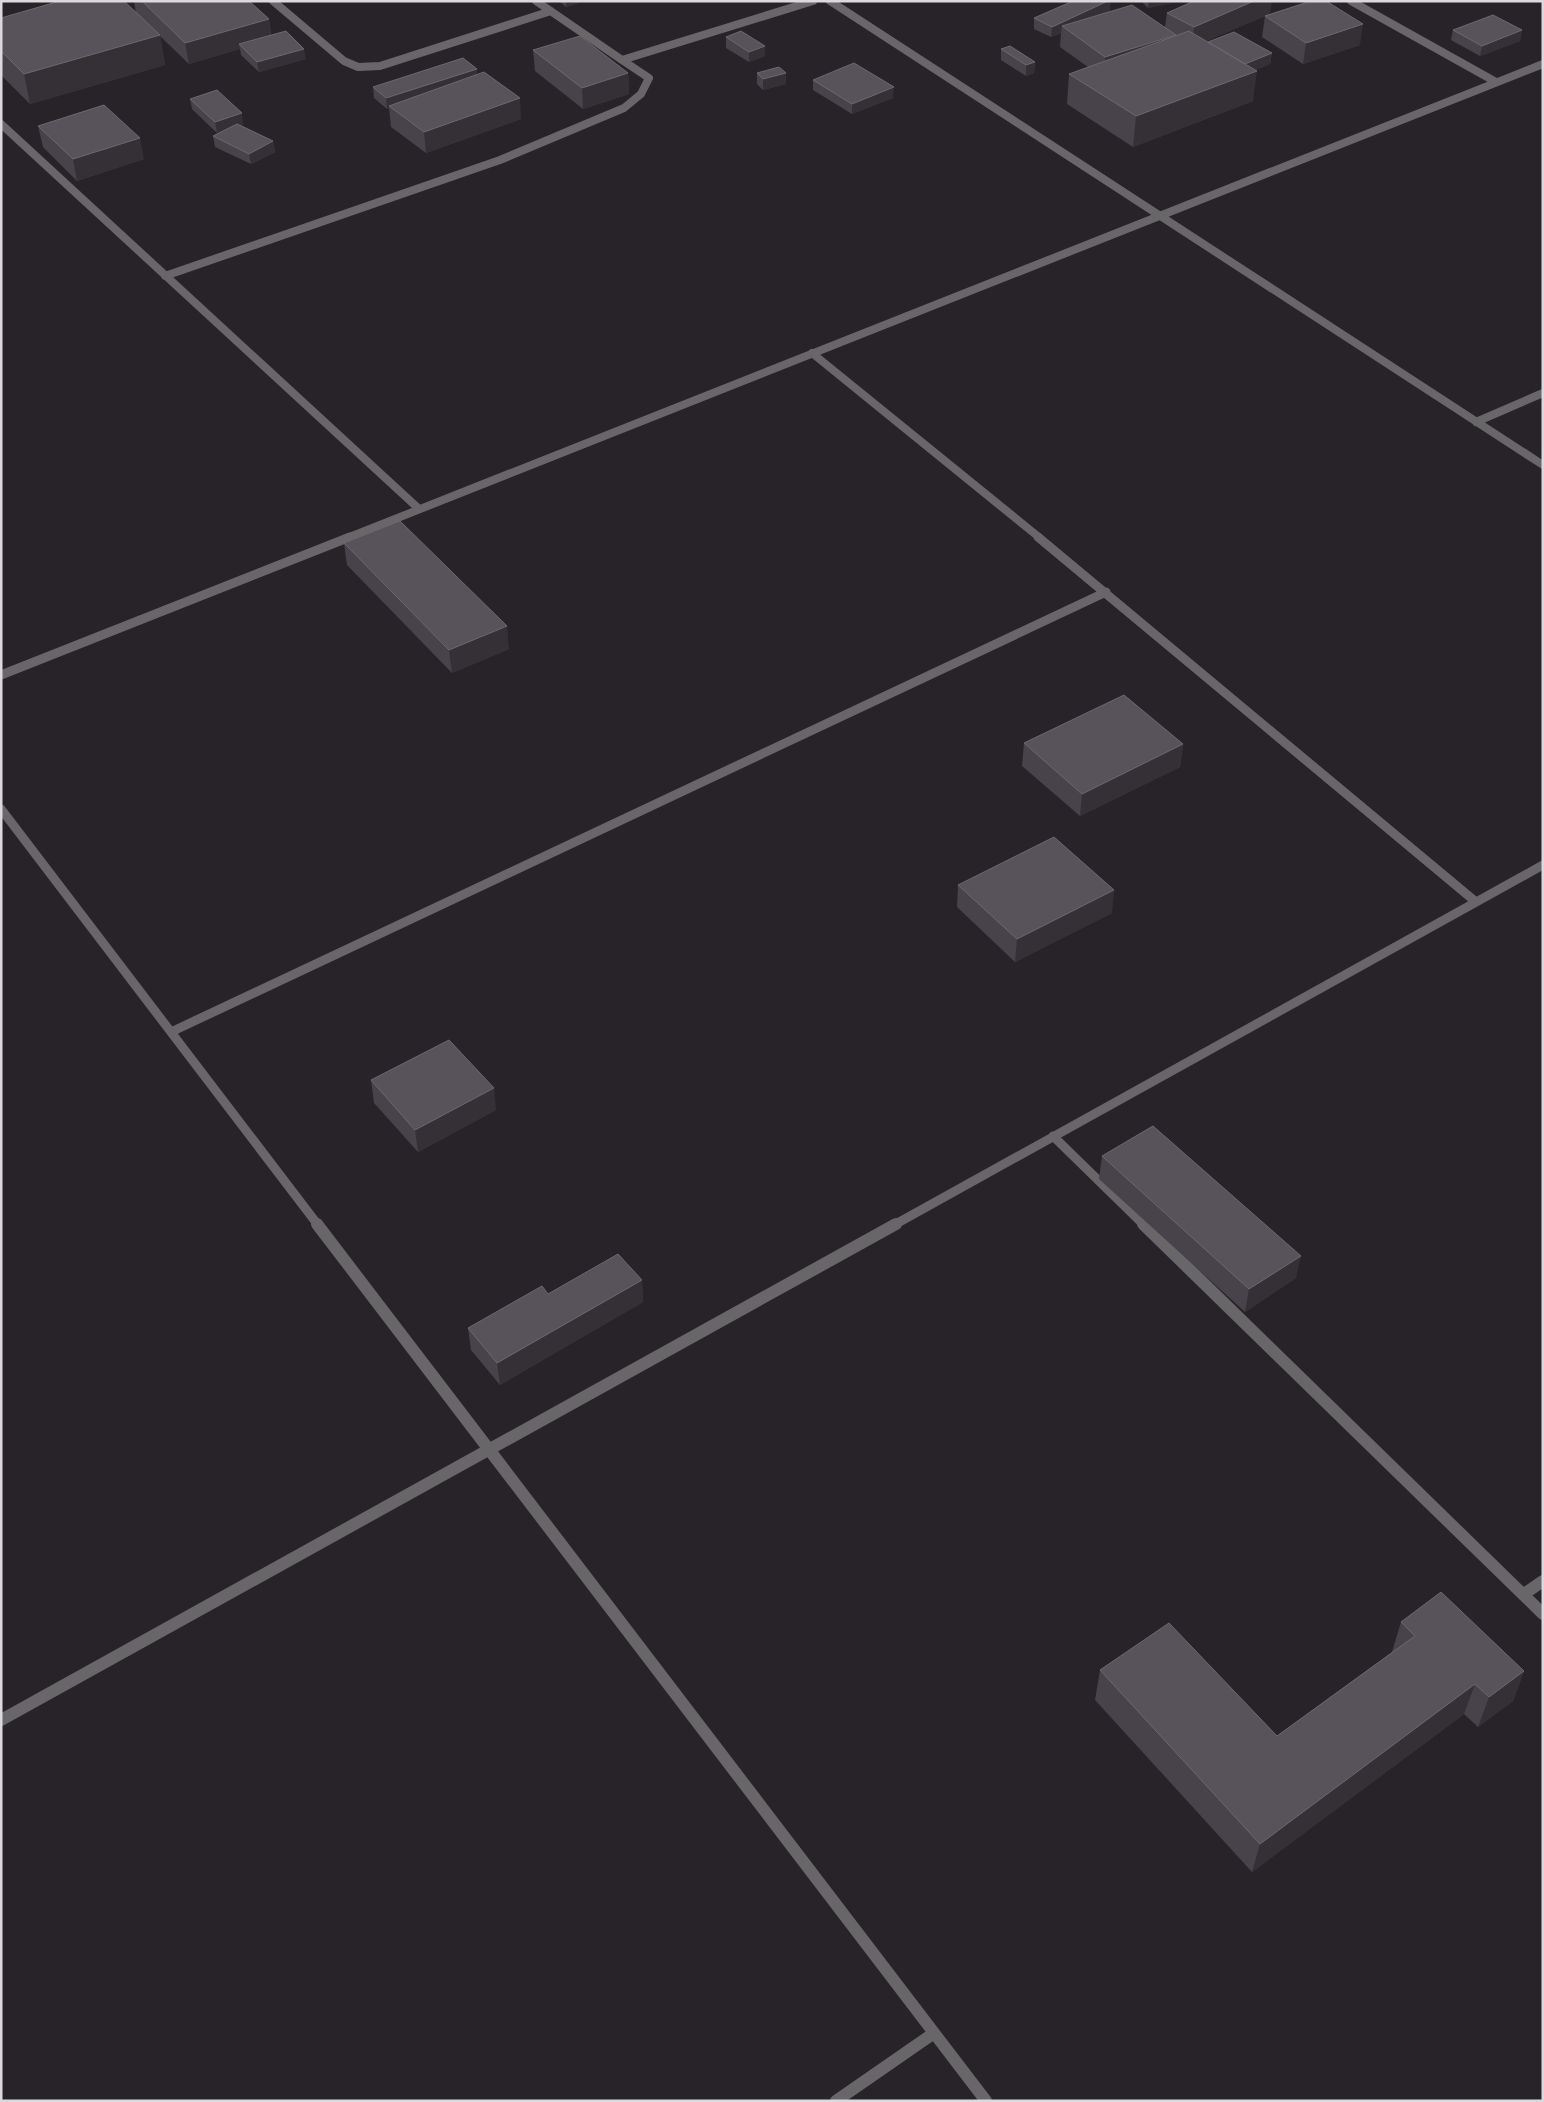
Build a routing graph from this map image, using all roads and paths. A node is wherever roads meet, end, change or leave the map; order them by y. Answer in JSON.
{"nodes":[{"id":1,"x":273,"y":1,"type":"edge"},
{"id":2,"x":536,"y":1,"type":"edge"},
{"id":3,"x":813,"y":1,"type":"edge"},
{"id":4,"x":830,"y":1,"type":"edge"},
{"id":5,"x":1351,"y":1,"type":"edge"},
{"id":6,"x":551,"y":12,"type":"junction"},
{"id":7,"x":622,"y":60,"type":"junction"},
{"id":8,"x":1543,"y":64,"type":"edge"},
{"id":9,"x":1496,"y":82,"type":"junction"},
{"id":10,"x":1,"y":124,"type":"edge"},
{"id":11,"x":1159,"y":216,"type":"junction"},
{"id":12,"x":165,"y":276,"type":"junction"},
{"id":13,"x":812,"y":353,"type":"junction"},
{"id":14,"x":1543,"y":393,"type":"edge"},
{"id":15,"x":1476,"y":422,"type":"junction"},
{"id":16,"x":1543,"y":465,"type":"edge"},
{"id":17,"x":419,"y":509,"type":"junction"},
{"id":18,"x":1106,"y":592,"type":"junction"},
{"id":19,"x":1,"y":675,"type":"edge"},
{"id":20,"x":1,"y":809,"type":"edge"},
{"id":21,"x":1543,"y":865,"type":"edge"},
{"id":22,"x":1476,"y":902,"type":"junction"},
{"id":23,"x":171,"y":1032,"type":"junction"},
{"id":24,"x":1053,"y":1136,"type":"junction"},
{"id":25,"x":490,"y":1449,"type":"junction"},
{"id":26,"x":1543,"y":1581,"type":"edge"},
{"id":27,"x":1524,"y":1594,"type":"junction"},
{"id":28,"x":1543,"y":1614,"type":"edge"},
{"id":29,"x":1,"y":1720,"type":"edge"},
{"id":30,"x":934,"y":2032,"type":"junction"},
{"id":31,"x":836,"y":2101,"type":"edge"},
{"id":32,"x":986,"y":2101,"type":"edge"}],
"edges":[{"from":1,"to":6,"type":"street"},
{"from":2,"to":6,"type":"street"},
{"from":3,"to":7,"type":"street"},
{"from":4,"to":11,"type":"street"},
{"from":5,"to":9,"type":"street"},
{"from":6,"to":7,"type":"street"},
{"from":7,"to":12,"type":"street"},
{"from":8,"to":9,"type":"street"},
{"from":9,"to":11,"type":"street"},
{"from":10,"to":12,"type":"street"},
{"from":11,"to":13,"type":"street"},
{"from":11,"to":15,"type":"street"},
{"from":12,"to":17,"type":"street"},
{"from":13,"to":17,"type":"street"},
{"from":13,"to":18,"type":"street"},
{"from":14,"to":15,"type":"street"},
{"from":15,"to":16,"type":"street"},
{"from":17,"to":19,"type":"street"},
{"from":18,"to":22,"type":"street"},
{"from":18,"to":23,"type":"street"},
{"from":20,"to":23,"type":"street"},
{"from":21,"to":22,"type":"street"},
{"from":22,"to":24,"type":"street"},
{"from":23,"to":25,"type":"street"},
{"from":24,"to":25,"type":"street"},
{"from":24,"to":27,"type":"street"},
{"from":25,"to":29,"type":"street"},
{"from":25,"to":30,"type":"street"},
{"from":26,"to":27,"type":"street"},
{"from":27,"to":28,"type":"street"},
{"from":30,"to":31,"type":"street"},
{"from":30,"to":32,"type":"street"}]}
